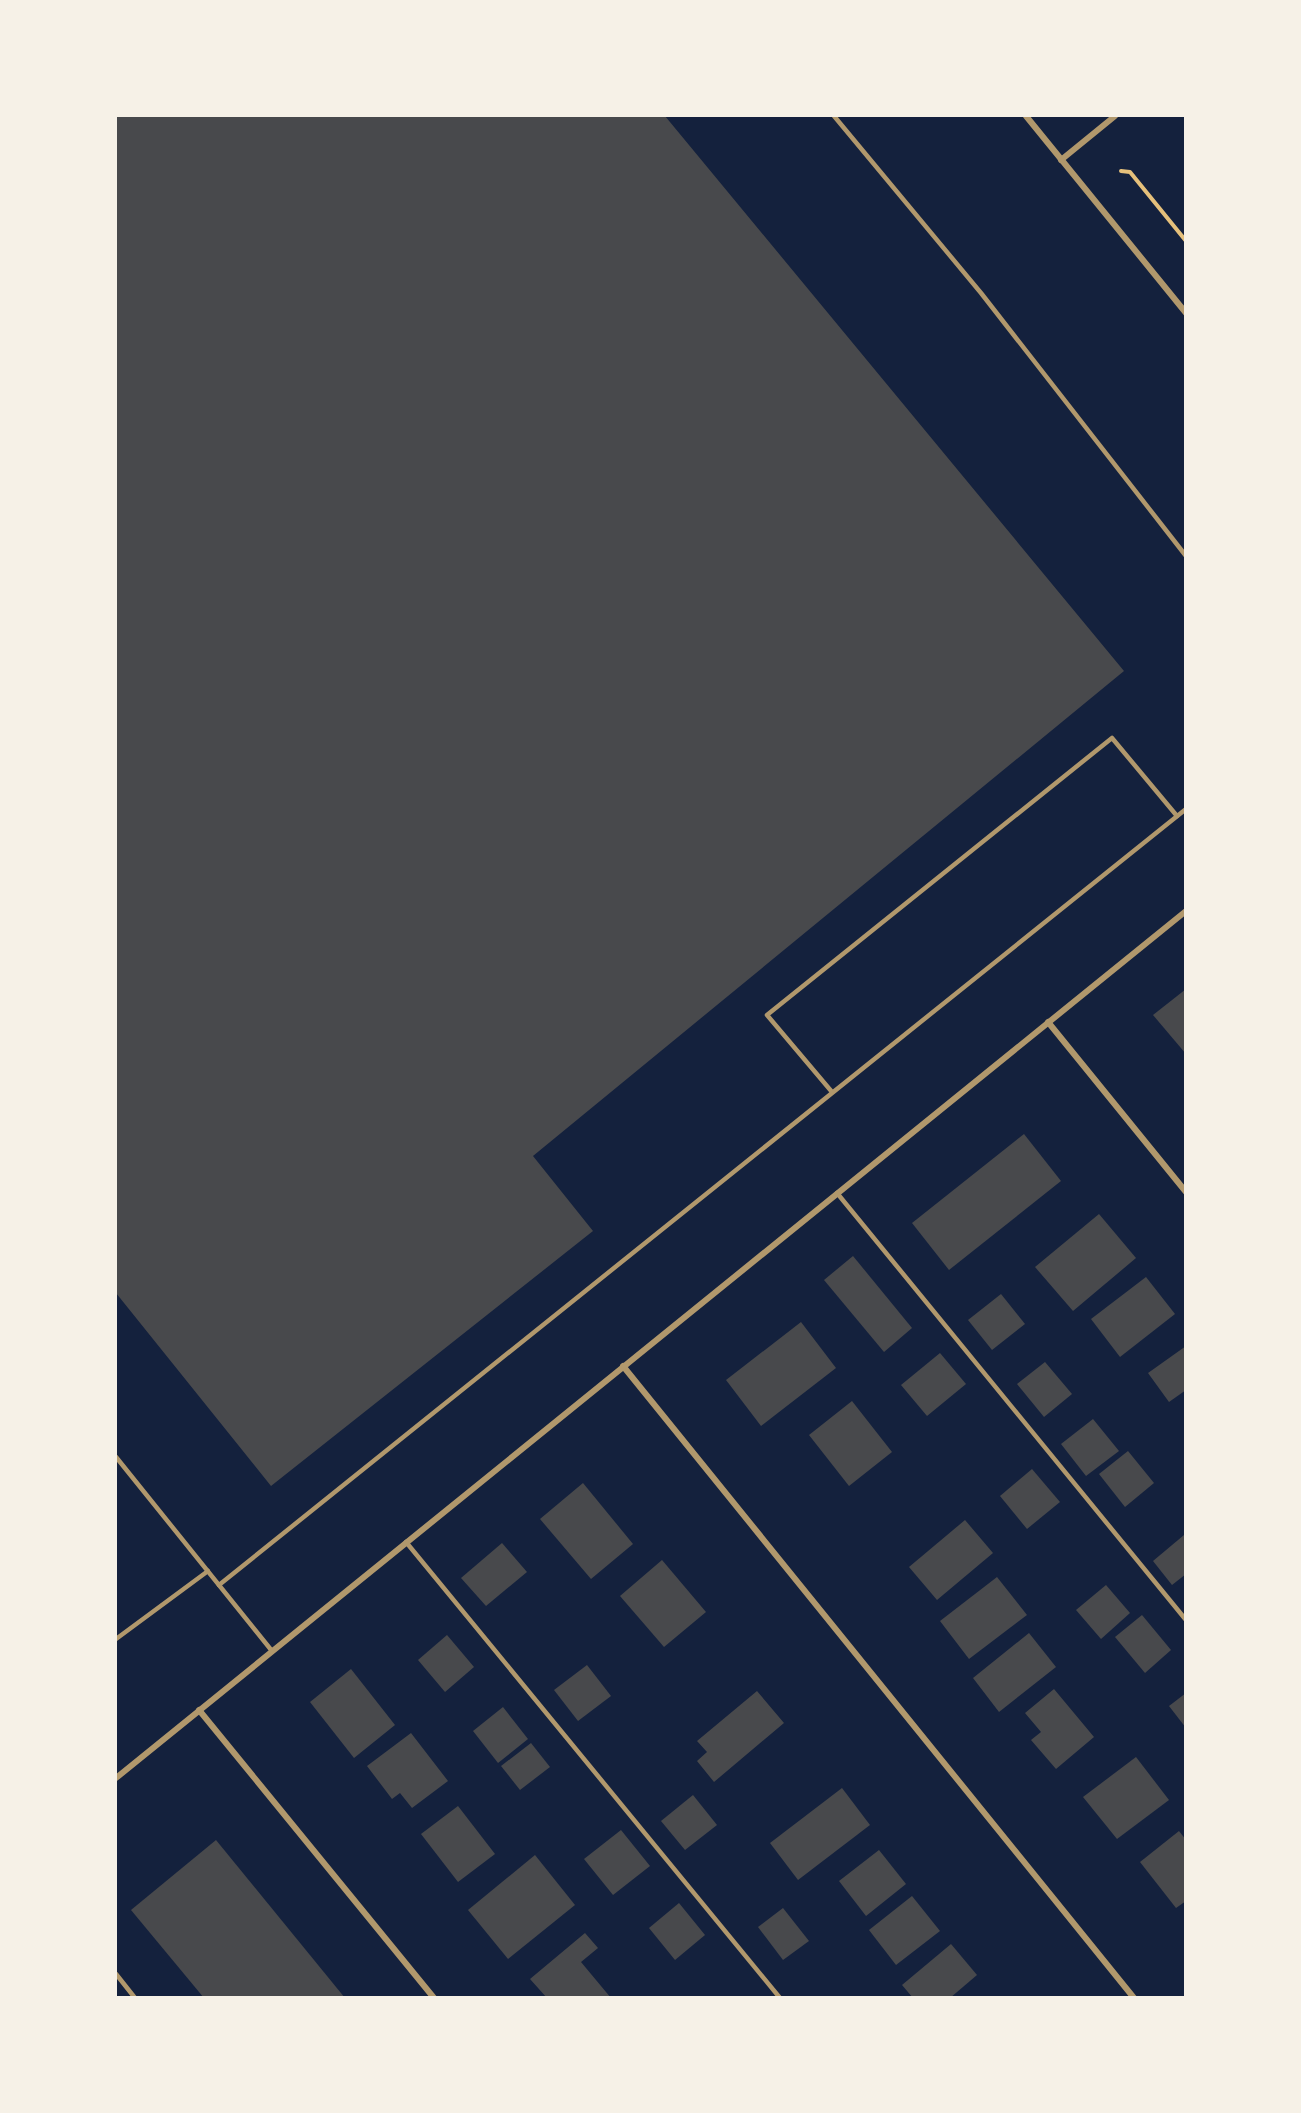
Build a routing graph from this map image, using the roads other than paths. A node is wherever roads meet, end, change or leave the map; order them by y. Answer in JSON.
{"nodes":[{"id":1,"x":834,"y":116,"type":"edge"},
{"id":2,"x":1026,"y":116,"type":"edge"},
{"id":3,"x":1114,"y":116,"type":"edge"},
{"id":4,"x":1061,"y":159,"type":"junction"},
{"id":5,"x":1185,"y":313,"type":"edge"},
{"id":6,"x":1185,"y":556,"type":"edge"},
{"id":7,"x":1185,"y":809,"type":"edge"},
{"id":8,"x":1177,"y":816,"type":"junction"},
{"id":9,"x":1185,"y":911,"type":"edge"},
{"id":10,"x":1048,"y":1022,"type":"junction"},
{"id":11,"x":832,"y":1092,"type":"junction"},
{"id":12,"x":837,"y":1192,"type":"junction"},
{"id":13,"x":1185,"y":1192,"type":"edge"},
{"id":14,"x":623,"y":1366,"type":"junction"},
{"id":15,"x":116,"y":1457,"type":"edge"},
{"id":16,"x":406,"y":1542,"type":"junction"},
{"id":17,"x":208,"y":1571,"type":"junction"},
{"id":18,"x":219,"y":1585,"type":"junction"},
{"id":19,"x":1185,"y":1620,"type":"edge"},
{"id":20,"x":116,"y":1639,"type":"edge"},
{"id":21,"x":272,"y":1651,"type":"junction"},
{"id":22,"x":199,"y":1710,"type":"junction"},
{"id":23,"x":116,"y":1778,"type":"edge"},
{"id":24,"x":116,"y":1974,"type":"edge"},
{"id":25,"x":135,"y":1998,"type":"edge"},
{"id":26,"x":434,"y":1998,"type":"edge"},
{"id":27,"x":780,"y":1998,"type":"edge"},
{"id":28,"x":1134,"y":1998,"type":"edge"}],
"edges":[{"from":1,"to":6,"type":"lane"},
{"from":2,"to":4,"type":"street"},
{"from":3,"to":4,"type":"street"},
{"from":4,"to":5,"type":"street"},
{"from":7,"to":8,"type":"lane"},
{"from":8,"to":11,"type":"lane"},
{"from":8,"to":11,"type":"lane"},
{"from":9,"to":10,"type":"street"},
{"from":10,"to":12,"type":"street"},
{"from":10,"to":13,"type":"street"},
{"from":11,"to":18,"type":"lane"},
{"from":12,"to":14,"type":"street"},
{"from":12,"to":19,"type":"lane"},
{"from":14,"to":16,"type":"street"},
{"from":14,"to":28,"type":"street"},
{"from":15,"to":17,"type":"lane"},
{"from":16,"to":21,"type":"street"},
{"from":16,"to":27,"type":"lane"},
{"from":17,"to":18,"type":"lane"},
{"from":17,"to":20,"type":"lane"},
{"from":18,"to":21,"type":"lane"},
{"from":21,"to":22,"type":"street"},
{"from":22,"to":23,"type":"street"},
{"from":22,"to":26,"type":"street"},
{"from":24,"to":25,"type":"lane"}]}
